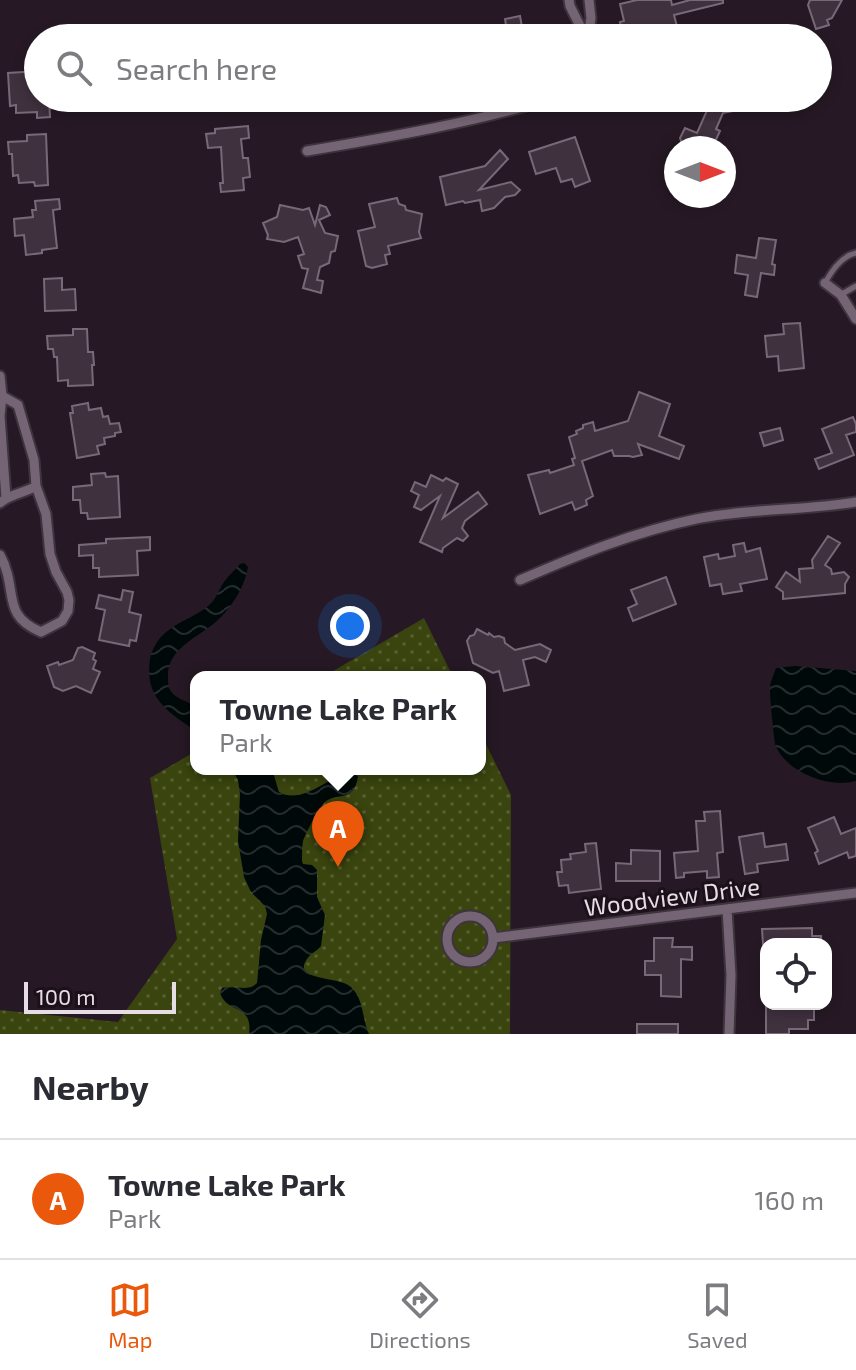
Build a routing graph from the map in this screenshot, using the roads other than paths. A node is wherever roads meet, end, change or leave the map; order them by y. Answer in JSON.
{"nodes":[{"id":1,"x":569,"y":0,"type":"edge"},
{"id":2,"x":589,"y":0,"type":"edge"},
{"id":3,"x":580,"y":24,"type":"edge"},
{"id":4,"x":590,"y":24,"type":"edge"},
{"id":5,"x":507,"y":112,"type":"edge"},
{"id":6,"x":307,"y":151,"type":"dead end"},
{"id":7,"x":856,"y":253,"type":"edge"},
{"id":8,"x":825,"y":283,"type":"joint"},
{"id":9,"x":856,"y":286,"type":"edge"},
{"id":10,"x":841,"y":295,"type":"junction"},
{"id":11,"x":856,"y":319,"type":"edge"},
{"id":12,"x":0,"y":376,"type":"edge"},
{"id":13,"x":2,"y":396,"type":"junction"},
{"id":14,"x":36,"y":486,"type":"junction"},
{"id":15,"x":3,"y":501,"type":"edge"},
{"id":16,"x":856,"y":502,"type":"edge"},
{"id":17,"x":0,"y":555,"type":"edge"},
{"id":18,"x":520,"y":580,"type":"dead end"},
{"id":19,"x":856,"y":893,"type":"edge"},
{"id":20,"x":727,"y":909,"type":"junction"},
{"id":21,"x":493,"y":938,"type":"junction"},
{"id":22,"x":729,"y":1034,"type":"edge"}],
"edges":[{"from":1,"to":3,"type":"street"},
{"from":2,"to":4,"type":"street"},
{"from":5,"to":6,"type":"street"},
{"from":7,"to":8,"type":"lane"},
{"from":8,"to":10,"type":"street"},
{"from":9,"to":10,"type":"lane"},
{"from":10,"to":11,"type":"street"},
{"from":12,"to":13,"type":"street"},
{"from":13,"to":14,"type":"street"},
{"from":13,"to":15,"type":"street"},
{"from":14,"to":15,"type":"street"},
{"from":14,"to":17,"type":"street"},
{"from":16,"to":18,"type":"street"},
{"from":19,"to":20,"type":"street","name":"Woodview Drive"},
{"from":20,"to":21,"type":"street","name":"Woodview Drive"},
{"from":20,"to":22,"type":"street"},
{"from":21,"to":21,"type":"street"}]}
